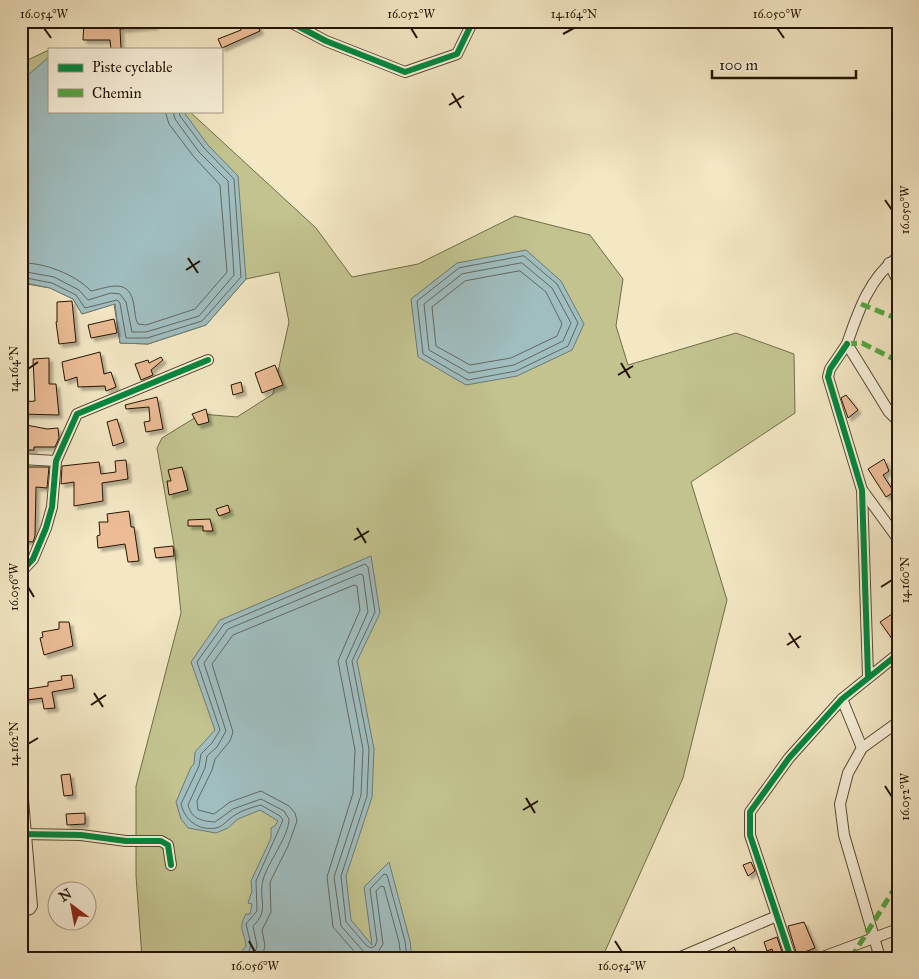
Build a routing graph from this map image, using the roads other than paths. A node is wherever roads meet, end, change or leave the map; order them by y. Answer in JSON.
{"nodes":[{"id":1,"x":288,"y":21,"type":"edge"},
{"id":2,"x":473,"y":21,"type":"edge"},
{"id":3,"x":893,"y":260,"type":"edge"},
{"id":4,"x":898,"y":282,"type":"edge"},
{"id":5,"x":847,"y":344,"type":"junction"},
{"id":6,"x":208,"y":360,"type":"dead end"},
{"id":7,"x":898,"y":421,"type":"edge"},
{"id":8,"x":21,"y":459,"type":"edge"},
{"id":9,"x":56,"y":461,"type":"junction"},
{"id":10,"x":862,"y":490,"type":"junction"},
{"id":11,"x":898,"y":540,"type":"edge"},
{"id":12,"x":21,"y":572,"type":"edge"},
{"id":13,"x":898,"y":654,"type":"edge"},
{"id":14,"x":868,"y":676,"type":"junction"},
{"id":15,"x":842,"y":699,"type":"junction"},
{"id":16,"x":898,"y":722,"type":"edge"},
{"id":17,"x":862,"y":748,"type":"junction"},
{"id":18,"x":21,"y":776,"type":"edge"},
{"id":19,"x":23,"y":834,"type":"edge"},
{"id":20,"x":170,"y":865,"type":"dead end"},
{"id":21,"x":21,"y":912,"type":"edge"},
{"id":22,"x":777,"y":916,"type":"junction"},
{"id":23,"x":898,"y":928,"type":"edge"},
{"id":24,"x":874,"y":938,"type":"junction"},
{"id":25,"x":698,"y":953,"type":"edge"},
{"id":26,"x":678,"y":958,"type":"edge"},
{"id":27,"x":791,"y":958,"type":"edge"},
{"id":28,"x":820,"y":958,"type":"edge"},
{"id":29,"x":880,"y":958,"type":"edge"}],
"edges":[{"from":1,"to":2,"type":"street"},
{"from":3,"to":4,"type":"street"},
{"from":3,"to":5,"type":"street"},
{"from":5,"to":7,"type":"street"},
{"from":5,"to":10,"type":"street"},
{"from":6,"to":9,"type":"street"},
{"from":8,"to":9,"type":"street"},
{"from":9,"to":12,"type":"street"},
{"from":10,"to":11,"type":"street"},
{"from":10,"to":14,"type":"street"},
{"from":13,"to":14,"type":"street"},
{"from":14,"to":15,"type":"street"},
{"from":15,"to":17,"type":"street"},
{"from":15,"to":22,"type":"street"},
{"from":16,"to":17,"type":"street"},
{"from":17,"to":24,"type":"street"},
{"from":18,"to":19,"type":"street"},
{"from":19,"to":20,"type":"street"},
{"from":19,"to":21,"type":"street"},
{"from":22,"to":25,"type":"street"},
{"from":22,"to":27,"type":"street"},
{"from":23,"to":24,"type":"street"},
{"from":24,"to":28,"type":"street"},
{"from":24,"to":29,"type":"street"},
{"from":25,"to":26,"type":"street"}]}
